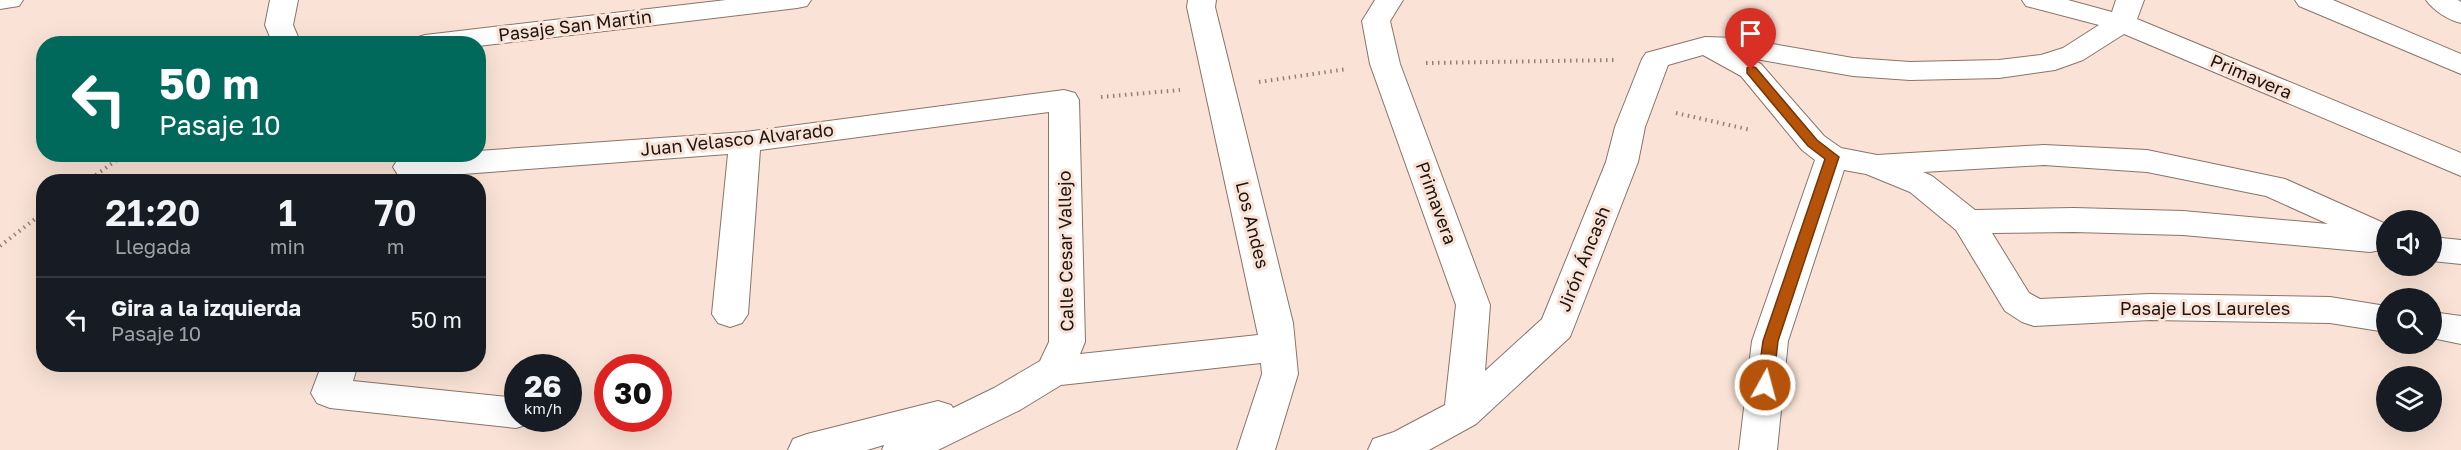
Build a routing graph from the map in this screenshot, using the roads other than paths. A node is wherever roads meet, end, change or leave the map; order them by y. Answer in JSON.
{"nodes":[{"id":1,"x":9,"y":0,"type":"edge"},
{"id":2,"x":284,"y":0,"type":"edge"},
{"id":3,"x":797,"y":0,"type":"edge"},
{"id":4,"x":1202,"y":0,"type":"edge"},
{"id":5,"x":1389,"y":0,"type":"edge"},
{"id":6,"x":2036,"y":0,"type":"edge"},
{"id":7,"x":2309,"y":0,"type":"edge"},
{"id":8,"x":2440,"y":0,"type":"edge"},
{"id":9,"x":0,"y":1,"type":"edge"},
{"id":10,"x":2126,"y":11,"type":"edge"},
{"id":11,"x":2461,"y":15,"type":"edge"},
{"id":12,"x":284,"y":36,"type":"edge"},
{"id":13,"x":486,"y":37,"type":"edge"},
{"id":14,"x":1705,"y":46,"type":"junction"},
{"id":15,"x":2461,"y":65,"type":"edge"},
{"id":16,"x":1064,"y":100,"type":"joint"},
{"id":17,"x":745,"y":142,"type":"junction"},
{"id":18,"x":1823,"y":150,"type":"junction"},
{"id":19,"x":482,"y":162,"type":"edge"},
{"id":20,"x":486,"y":162,"type":"edge"},
{"id":21,"x":1872,"y":164,"type":"junction"},
{"id":22,"x":2461,"y":165,"type":"edge"},
{"id":23,"x":403,"y":168,"type":"edge"},
{"id":24,"x":1968,"y":222,"type":"junction"},
{"id":25,"x":2376,"y":234,"type":"edge"},
{"id":26,"x":2376,"y":238,"type":"edge"},
{"id":27,"x":2442,"y":250,"type":"edge"},
{"id":28,"x":2461,"y":252,"type":"edge"},
{"id":29,"x":730,"y":314,"type":"dead end"},
{"id":30,"x":2376,"y":317,"type":"edge"},
{"id":31,"x":2442,"y":327,"type":"edge"},
{"id":32,"x":2461,"y":330,"type":"edge"},
{"id":33,"x":1278,"y":347,"type":"junction"},
{"id":34,"x":1054,"y":371,"type":"junction"},
{"id":35,"x":337,"y":372,"type":"edge"},
{"id":36,"x":1007,"y":399,"type":"junction"},
{"id":37,"x":504,"y":412,"type":"edge"},
{"id":38,"x":1463,"y":413,"type":"junction"},
{"id":39,"x":807,"y":450,"type":"edge"},
{"id":40,"x":901,"y":450,"type":"edge"},
{"id":41,"x":1257,"y":450,"type":"edge"},
{"id":42,"x":1387,"y":450,"type":"edge"},
{"id":43,"x":1758,"y":450,"type":"edge"}],
"edges":[{"from":1,"to":9,"type":"street"},
{"from":2,"to":12,"type":"street"},
{"from":3,"to":13,"type":"street","name":"Pasaje San Martin"},
{"from":4,"to":33,"type":"street","name":"Los Andes"},
{"from":5,"to":38,"type":"street","name":"Primavera"},
{"from":6,"to":10,"type":"street","name":"Primavera"},
{"from":7,"to":15,"type":"street"},
{"from":8,"to":11,"type":"street"},
{"from":10,"to":14,"type":"street"},
{"from":10,"to":22,"type":"street","name":"Primavera"},
{"from":14,"to":18,"type":"street"},
{"from":14,"to":38,"type":"street","name":"Jirón Áncash"},
{"from":16,"to":17,"type":"street","name":"Juan Velasco Alvarado"},
{"from":16,"to":34,"type":"street","name":"Calle Cesar Vallejo"},
{"from":17,"to":20,"type":"street","name":"Juan Velasco Alvarado"},
{"from":17,"to":29,"type":"street"},
{"from":18,"to":21,"type":"street"},
{"from":18,"to":43,"type":"street"},
{"from":19,"to":23,"type":"street","name":"Juan Velasco Alvarado"},
{"from":21,"to":24,"type":"street"},
{"from":21,"to":25,"type":"street"},
{"from":24,"to":26,"type":"street"},
{"from":24,"to":30,"type":"street","name":"Pasaje Los Laureles"},
{"from":27,"to":28,"type":"street"},
{"from":31,"to":32,"type":"street"},
{"from":33,"to":34,"type":"street"},
{"from":33,"to":41,"type":"street","name":"Los Andes"},
{"from":34,"to":36,"type":"street"},
{"from":35,"to":37,"type":"street"},
{"from":36,"to":39,"type":"street"},
{"from":36,"to":40,"type":"street"},
{"from":38,"to":42,"type":"street","name":"Jirón Áncash"}]}
